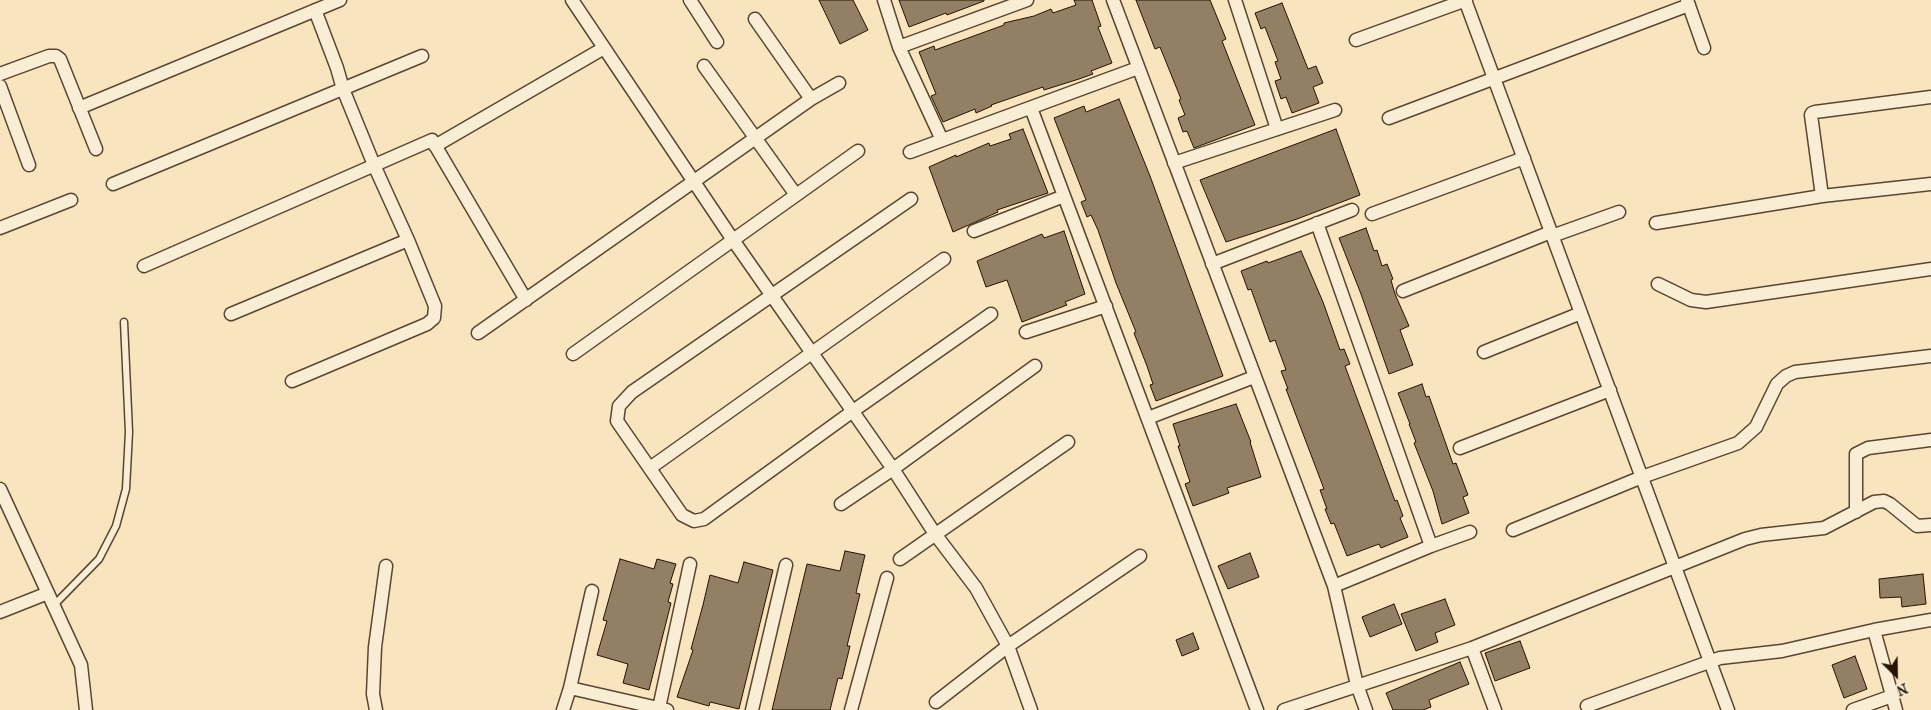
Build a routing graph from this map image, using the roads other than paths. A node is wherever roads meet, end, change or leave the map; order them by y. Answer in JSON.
{"nodes":[{"id":1,"x":340,"y":0,"type":"edge"},
{"id":2,"x":572,"y":0,"type":"edge"},
{"id":3,"x":690,"y":0,"type":"edge"},
{"id":4,"x":884,"y":0,"type":"edge"},
{"id":5,"x":1028,"y":0,"type":"edge"},
{"id":6,"x":1113,"y":0,"type":"edge"},
{"id":7,"x":1234,"y":0,"type":"edge"},
{"id":8,"x":1465,"y":0,"type":"edge"},
{"id":9,"x":1688,"y":3,"type":"edge"},
{"id":10,"x":995,"y":6,"type":"edge"},
{"id":11,"x":315,"y":10,"type":"junction"},
{"id":12,"x":755,"y":19,"type":"dead end"},
{"id":13,"x":1356,"y":40,"type":"dead end"},
{"id":14,"x":717,"y":42,"type":"dead end"},
{"id":15,"x":898,"y":47,"type":"junction"},
{"id":16,"x":604,"y":48,"type":"junction"},
{"id":17,"x":1704,"y":48,"type":"dead end"},
{"id":18,"x":422,"y":56,"type":"dead end"},
{"id":19,"x":704,"y":66,"type":"dead end"},
{"id":20,"x":1138,"y":68,"type":"junction"},
{"id":21,"x":0,"y":74,"type":"edge"},
{"id":22,"x":1494,"y":78,"type":"junction"},
{"id":23,"x":839,"y":83,"type":"dead end"},
{"id":24,"x":0,"y":86,"type":"edge"},
{"id":25,"x":343,"y":90,"type":"junction"},
{"id":26,"x":1931,"y":97,"type":"edge"},
{"id":27,"x":810,"y":99,"type":"junction"},
{"id":28,"x":80,"y":108,"type":"junction"},
{"id":29,"x":1031,"y":108,"type":"junction"},
{"id":30,"x":1335,"y":110,"type":"dead end"},
{"id":31,"x":1389,"y":118,"type":"dead end"},
{"id":32,"x":1277,"y":129,"type":"junction"},
{"id":33,"x":755,"y":139,"type":"junction"},
{"id":34,"x":942,"y":140,"type":"junction"},
{"id":35,"x":435,"y":146,"type":"junction"},
{"id":36,"x":96,"y":149,"type":"dead end"},
{"id":37,"x":858,"y":151,"type":"dead end"},
{"id":38,"x":910,"y":152,"type":"dead end"},
{"id":39,"x":1524,"y":158,"type":"junction"},
{"id":40,"x":1174,"y":163,"type":"junction"},
{"id":41,"x":29,"y":165,"type":"dead end"},
{"id":42,"x":374,"y":165,"type":"junction"},
{"id":43,"x":695,"y":181,"type":"junction"},
{"id":44,"x":113,"y":184,"type":"dead end"},
{"id":45,"x":1931,"y":184,"type":"edge"},
{"id":46,"x":796,"y":195,"type":"junction"},
{"id":47,"x":1064,"y":196,"type":"junction"},
{"id":48,"x":1822,"y":196,"type":"junction"},
{"id":49,"x":911,"y":199,"type":"dead end"},
{"id":50,"x":71,"y":200,"type":"dead end"},
{"id":51,"x":1352,"y":210,"type":"dead end"},
{"id":52,"x":1619,"y":212,"type":"dead end"},
{"id":53,"x":1372,"y":214,"type":"dead end"},
{"id":54,"x":1317,"y":223,"type":"junction"},
{"id":55,"x":1656,"y":223,"type":"dead end"},
{"id":56,"x":0,"y":228,"type":"edge"},
{"id":57,"x":974,"y":231,"type":"dead end"},
{"id":58,"x":1552,"y":234,"type":"junction"},
{"id":59,"x":408,"y":240,"type":"junction"},
{"id":60,"x":734,"y":240,"type":"junction"},
{"id":61,"x":944,"y":258,"type":"dead end"},
{"id":62,"x":1212,"y":264,"type":"junction"},
{"id":63,"x":144,"y":266,"type":"dead end"},
{"id":64,"x":1931,"y":269,"type":"edge"},
{"id":65,"x":1658,"y":284,"type":"dead end"},
{"id":66,"x":1403,"y":291,"type":"dead end"},
{"id":67,"x":772,"y":294,"type":"junction"},
{"id":68,"x":526,"y":300,"type":"junction"},
{"id":69,"x":1106,"y":306,"type":"junction"},
{"id":70,"x":1581,"y":313,"type":"junction"},
{"id":71,"x":231,"y":314,"type":"dead end"},
{"id":72,"x":992,"y":314,"type":"dead end"},
{"id":73,"x":124,"y":322,"type":"dead end"},
{"id":74,"x":1026,"y":332,"type":"dead end"},
{"id":75,"x":478,"y":333,"type":"dead end"},
{"id":76,"x":812,"y":351,"type":"junction"},
{"id":77,"x":1484,"y":352,"type":"dead end"},
{"id":78,"x":573,"y":354,"type":"dead end"},
{"id":79,"x":1931,"y":356,"type":"edge"},
{"id":80,"x":1035,"y":366,"type":"dead end"},
{"id":81,"x":1254,"y":378,"type":"junction"},
{"id":82,"x":292,"y":382,"type":"dead end"},
{"id":83,"x":1610,"y":390,"type":"junction"},
{"id":84,"x":853,"y":411,"type":"junction"},
{"id":85,"x":1148,"y":418,"type":"junction"},
{"id":86,"x":1931,"y":440,"type":"edge"},
{"id":87,"x":1068,"y":442,"type":"dead end"},
{"id":88,"x":1460,"y":448,"type":"dead end"},
{"id":89,"x":650,"y":468,"type":"junction"},
{"id":90,"x":893,"y":469,"type":"junction"},
{"id":91,"x":1642,"y":477,"type":"junction"},
{"id":92,"x":0,"y":489,"type":"edge"},
{"id":93,"x":841,"y":504,"type":"dead end"},
{"id":94,"x":1856,"y":512,"type":"junction"},
{"id":95,"x":1931,"y":525,"type":"edge"},
{"id":96,"x":1513,"y":530,"type":"dead end"},
{"id":97,"x":1470,"y":532,"type":"dead end"},
{"id":98,"x":936,"y":534,"type":"junction"},
{"id":99,"x":1431,"y":546,"type":"junction"},
{"id":100,"x":1140,"y":556,"type":"dead end"},
{"id":101,"x":900,"y":559,"type":"dead end"},
{"id":102,"x":690,"y":564,"type":"dead end"},
{"id":103,"x":786,"y":565,"type":"dead end"},
{"id":104,"x":386,"y":566,"type":"dead end"},
{"id":105,"x":1675,"y":566,"type":"junction"},
{"id":106,"x":887,"y":578,"type":"dead end"},
{"id":107,"x":1334,"y":586,"type":"junction"},
{"id":108,"x":592,"y":592,"type":"dead end"},
{"id":109,"x":48,"y":593,"type":"junction"},
{"id":110,"x":54,"y":606,"type":"junction"},
{"id":111,"x":0,"y":612,"type":"edge"},
{"id":112,"x":1931,"y":620,"type":"edge"},
{"id":113,"x":1874,"y":630,"type":"junction"},
{"id":114,"x":1008,"y":646,"type":"junction"},
{"id":115,"x":1472,"y":648,"type":"junction"},
{"id":116,"x":1709,"y":662,"type":"junction"},
{"id":117,"x":1357,"y":686,"type":"junction"},
{"id":118,"x":570,"y":688,"type":"junction"},
{"id":119,"x":1892,"y":696,"type":"junction"},
{"id":120,"x":936,"y":702,"type":"dead end"},
{"id":121,"x":1587,"y":706,"type":"dead end"},
{"id":122,"x":663,"y":709,"type":"edge"},
{"id":123,"x":86,"y":710,"type":"edge"},
{"id":124,"x":376,"y":710,"type":"edge"},
{"id":125,"x":563,"y":710,"type":"edge"},
{"id":126,"x":752,"y":710,"type":"edge"},
{"id":127,"x":851,"y":710,"type":"edge"},
{"id":128,"x":1030,"y":710,"type":"edge"},
{"id":129,"x":1257,"y":710,"type":"edge"},
{"id":130,"x":1284,"y":710,"type":"edge"},
{"id":131,"x":1366,"y":710,"type":"edge"},
{"id":132,"x":1495,"y":710,"type":"edge"},
{"id":133,"x":1728,"y":710,"type":"edge"},
{"id":134,"x":1854,"y":710,"type":"edge"},
{"id":135,"x":1896,"y":710,"type":"edge"}],
"edges":[{"from":1,"to":11,"type":"street"},
{"from":2,"to":16,"type":"street"},
{"from":3,"to":14,"type":"street"},
{"from":4,"to":15,"type":"street"},
{"from":5,"to":10,"type":"street"},
{"from":6,"to":20,"type":"street"},
{"from":7,"to":32,"type":"street"},
{"from":8,"to":13,"type":"street"},
{"from":8,"to":22,"type":"street"},
{"from":9,"to":17,"type":"street"},
{"from":9,"to":22,"type":"street"},
{"from":10,"to":15,"type":"street"},
{"from":11,"to":25,"type":"street"},
{"from":11,"to":28,"type":"street"},
{"from":12,"to":27,"type":"street"},
{"from":15,"to":34,"type":"street"},
{"from":16,"to":35,"type":"street"},
{"from":16,"to":43,"type":"street"},
{"from":18,"to":25,"type":"street"},
{"from":19,"to":33,"type":"street"},
{"from":20,"to":29,"type":"street"},
{"from":20,"to":40,"type":"street"},
{"from":21,"to":28,"type":"street"},
{"from":22,"to":31,"type":"street"},
{"from":22,"to":39,"type":"street"},
{"from":23,"to":27,"type":"street"},
{"from":24,"to":41,"type":"street"},
{"from":25,"to":42,"type":"street"},
{"from":25,"to":44,"type":"street"},
{"from":26,"to":48,"type":"street"},
{"from":27,"to":33,"type":"street"},
{"from":28,"to":36,"type":"street"},
{"from":29,"to":34,"type":"street"},
{"from":29,"to":47,"type":"street"},
{"from":30,"to":32,"type":"street"},
{"from":32,"to":40,"type":"street"},
{"from":33,"to":43,"type":"street"},
{"from":33,"to":46,"type":"street"},
{"from":34,"to":38,"type":"street"},
{"from":35,"to":42,"type":"street"},
{"from":35,"to":68,"type":"street"},
{"from":37,"to":46,"type":"street"},
{"from":39,"to":53,"type":"street"},
{"from":39,"to":58,"type":"street"},
{"from":40,"to":62,"type":"street"},
{"from":42,"to":59,"type":"street"},
{"from":42,"to":63,"type":"street"},
{"from":43,"to":60,"type":"street"},
{"from":43,"to":68,"type":"street"},
{"from":45,"to":48,"type":"street"},
{"from":46,"to":60,"type":"street"},
{"from":47,"to":57,"type":"street"},
{"from":47,"to":69,"type":"street"},
{"from":48,"to":55,"type":"street"},
{"from":49,"to":67,"type":"street"},
{"from":50,"to":56,"type":"street"},
{"from":51,"to":54,"type":"street"},
{"from":52,"to":58,"type":"street"},
{"from":54,"to":62,"type":"street"},
{"from":54,"to":99,"type":"street"},
{"from":58,"to":66,"type":"street"},
{"from":58,"to":70,"type":"street"},
{"from":59,"to":71,"type":"street"},
{"from":59,"to":82,"type":"street"},
{"from":60,"to":67,"type":"street"},
{"from":60,"to":78,"type":"street"},
{"from":61,"to":76,"type":"street"},
{"from":62,"to":81,"type":"street"},
{"from":64,"to":65,"type":"street"},
{"from":67,"to":76,"type":"street"},
{"from":67,"to":89,"type":"street"},
{"from":68,"to":75,"type":"street"},
{"from":69,"to":74,"type":"street"},
{"from":69,"to":85,"type":"street"},
{"from":70,"to":77,"type":"street"},
{"from":70,"to":83,"type":"street"},
{"from":72,"to":84,"type":"street"},
{"from":73,"to":110,"type":"lane"},
{"from":76,"to":84,"type":"street"},
{"from":76,"to":89,"type":"street"},
{"from":79,"to":91,"type":"street"},
{"from":80,"to":90,"type":"street"},
{"from":81,"to":85,"type":"street"},
{"from":81,"to":107,"type":"street"},
{"from":83,"to":88,"type":"street"},
{"from":83,"to":91,"type":"street"},
{"from":84,"to":89,"type":"street"},
{"from":84,"to":90,"type":"street"},
{"from":85,"to":129,"type":"street"},
{"from":86,"to":94,"type":"street"},
{"from":87,"to":98,"type":"street"},
{"from":90,"to":93,"type":"street"},
{"from":90,"to":98,"type":"street"},
{"from":91,"to":96,"type":"street"},
{"from":91,"to":105,"type":"street"},
{"from":92,"to":109,"type":"street"},
{"from":94,"to":95,"type":"street"},
{"from":94,"to":105,"type":"street"},
{"from":97,"to":99,"type":"street"},
{"from":98,"to":101,"type":"street"},
{"from":98,"to":114,"type":"street"},
{"from":99,"to":107,"type":"street"},
{"from":100,"to":114,"type":"street"},
{"from":102,"to":122,"type":"street"},
{"from":103,"to":126,"type":"street"},
{"from":104,"to":124,"type":"street"},
{"from":105,"to":115,"type":"street"},
{"from":105,"to":116,"type":"street"},
{"from":106,"to":127,"type":"street"},
{"from":107,"to":117,"type":"street"},
{"from":108,"to":118,"type":"street"},
{"from":109,"to":110,"type":"street"},
{"from":109,"to":111,"type":"street"},
{"from":110,"to":123,"type":"street"},
{"from":112,"to":113,"type":"street"},
{"from":113,"to":116,"type":"street"},
{"from":113,"to":119,"type":"street"},
{"from":114,"to":120,"type":"street"},
{"from":114,"to":128,"type":"street"},
{"from":115,"to":117,"type":"street"},
{"from":115,"to":132,"type":"street"},
{"from":116,"to":121,"type":"street"},
{"from":116,"to":133,"type":"street"},
{"from":117,"to":130,"type":"street"},
{"from":117,"to":131,"type":"street"},
{"from":118,"to":122,"type":"street"},
{"from":118,"to":125,"type":"street"},
{"from":119,"to":134,"type":"street"},
{"from":119,"to":135,"type":"street"}]}
